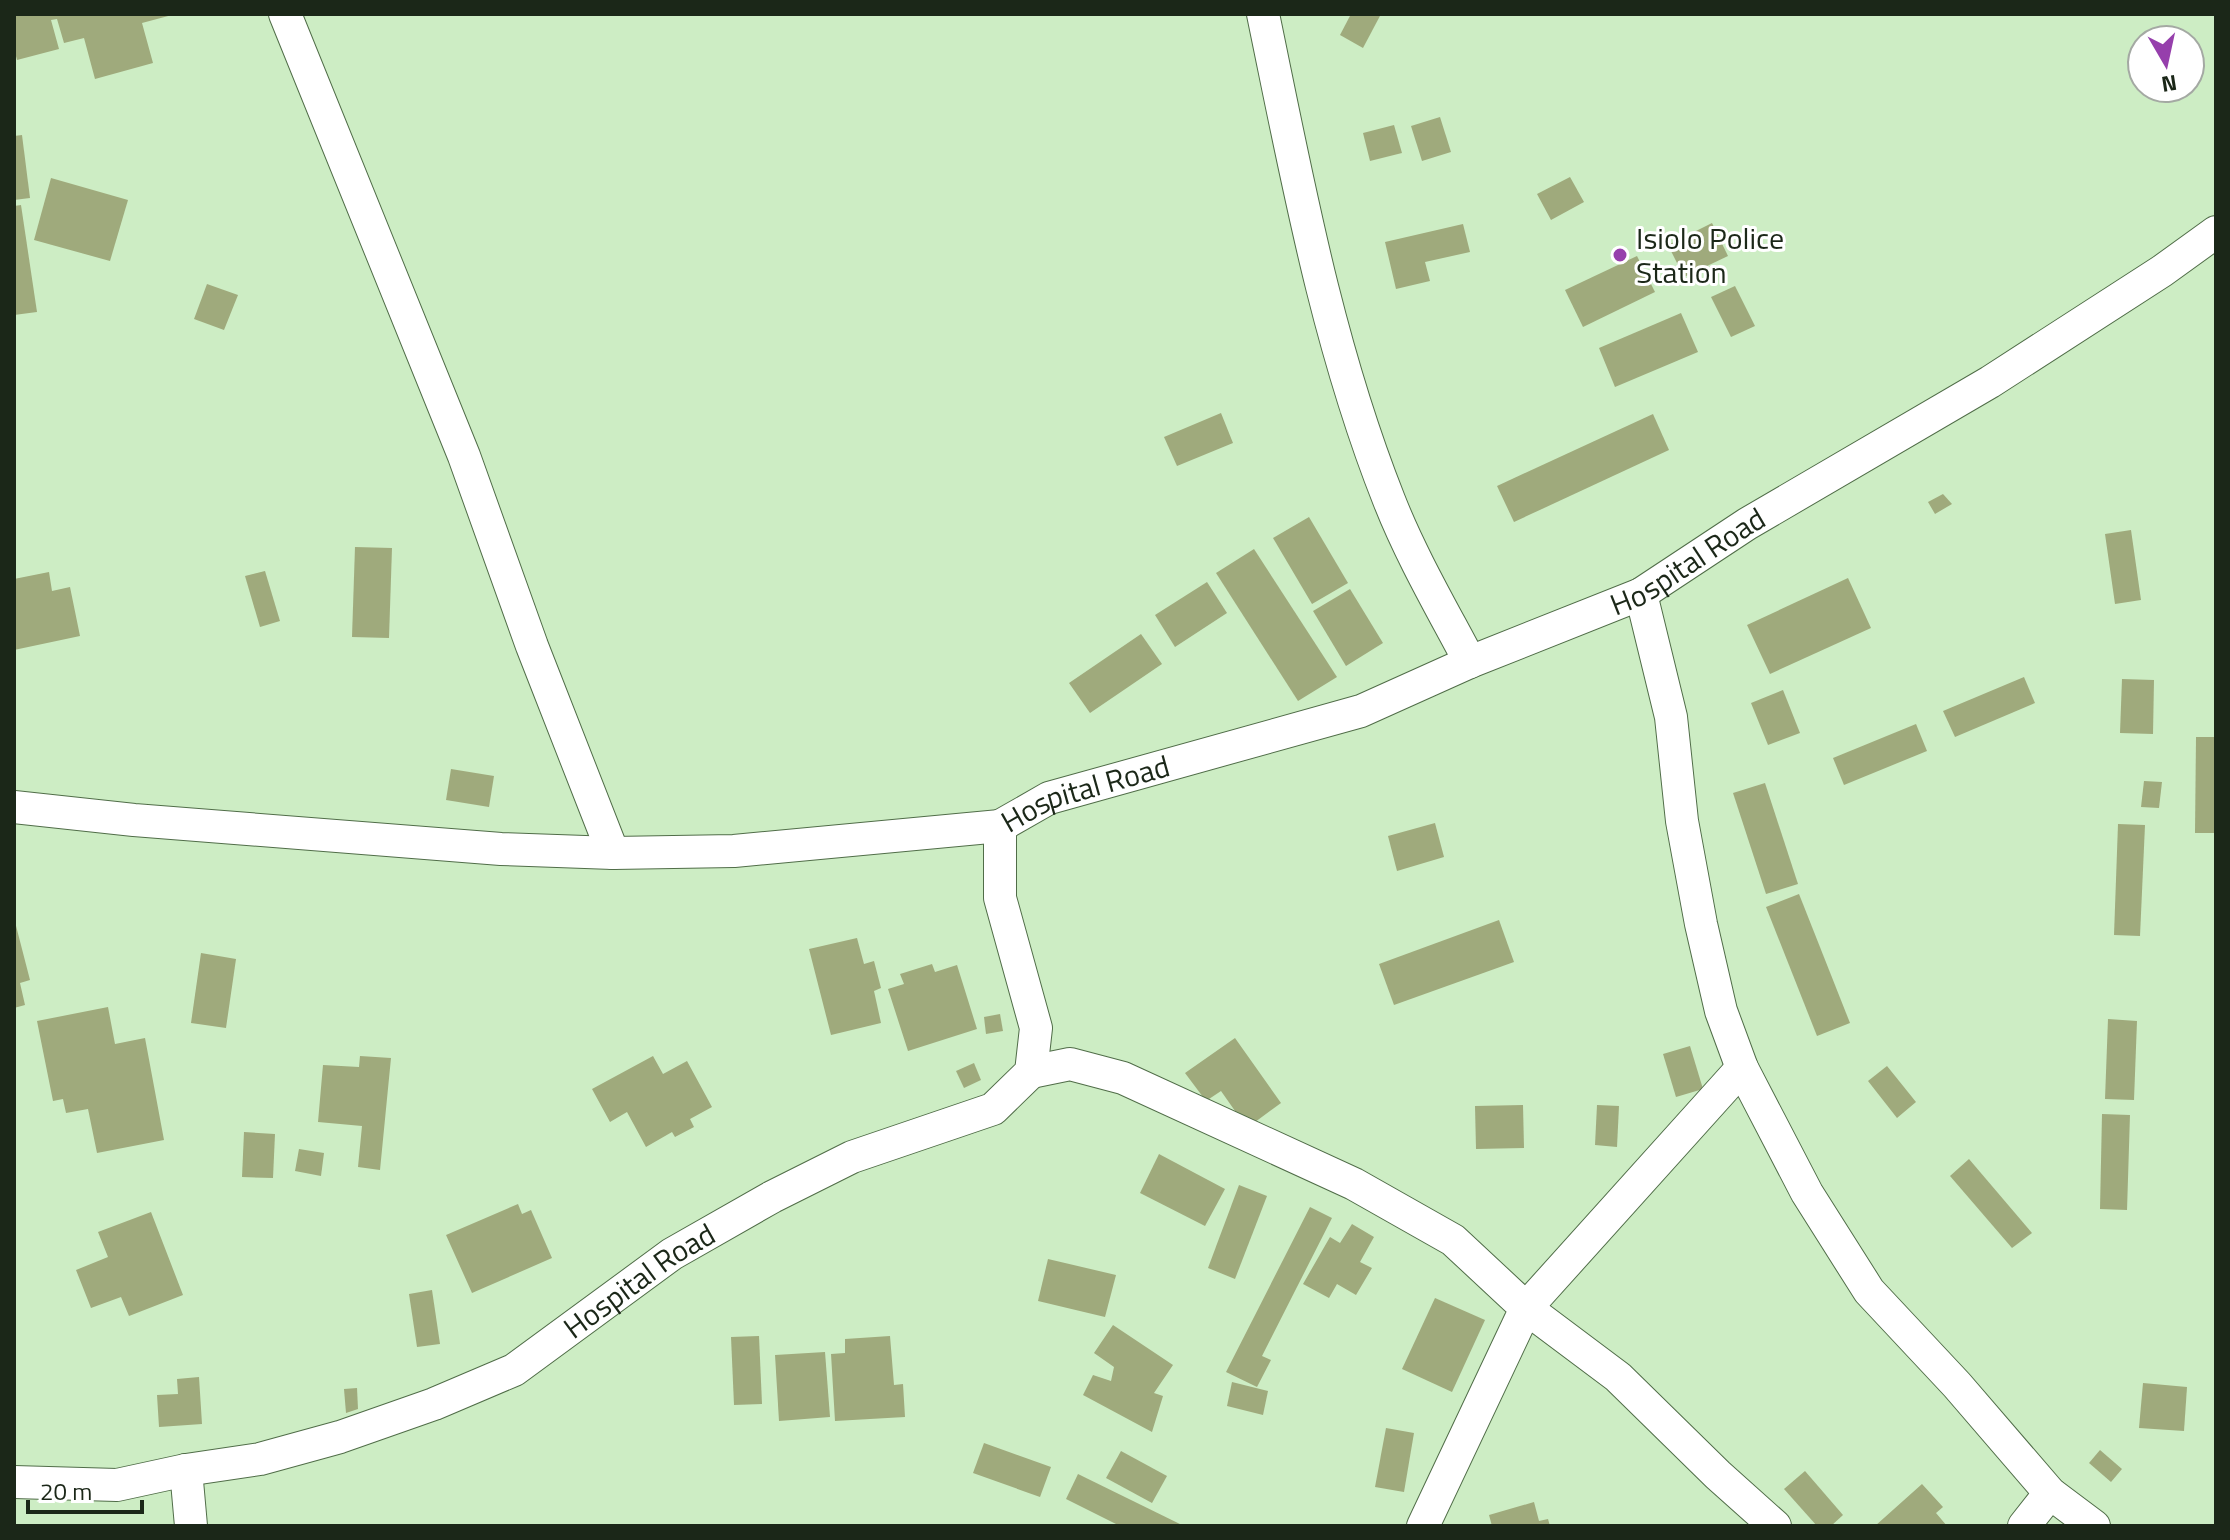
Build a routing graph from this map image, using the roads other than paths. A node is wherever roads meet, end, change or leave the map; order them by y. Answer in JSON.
{"nodes":[{"id":1,"x":285,"y":14,"type":"edge"},
{"id":2,"x":1263,"y":14,"type":"edge"},
{"id":3,"x":2216,"y":232,"type":"edge"},
{"id":4,"x":1641,"y":594,"type":"junction"},
{"id":5,"x":1470,"y":662,"type":"junction"},
{"id":6,"x":14,"y":807,"type":"edge"},
{"id":7,"x":1000,"y":826,"type":"junction"},
{"id":8,"x":613,"y":853,"type":"junction"},
{"id":9,"x":1742,"y":1068,"type":"junction"},
{"id":10,"x":1031,"y":1072,"type":"junction"},
{"id":11,"x":1526,"y":1308,"type":"junction"},
{"id":12,"x":186,"y":1470,"type":"junction"},
{"id":13,"x":14,"y":1482,"type":"edge"},
{"id":14,"x":2050,"y":1493,"type":"junction"},
{"id":15,"x":191,"y":1526,"type":"edge"},
{"id":16,"x":1423,"y":1526,"type":"edge"},
{"id":17,"x":1775,"y":1526,"type":"edge"},
{"id":18,"x":2024,"y":1526,"type":"edge"},
{"id":19,"x":2094,"y":1526,"type":"edge"}],
"edges":[{"from":1,"to":8,"type":"street"},
{"from":2,"to":5,"type":"street"},
{"from":3,"to":4,"type":"street","name":"Hospital Road"},
{"from":4,"to":5,"type":"street","name":"Hospital Road"},
{"from":4,"to":9,"type":"street"},
{"from":5,"to":7,"type":"street","name":"Hospital Road"},
{"from":6,"to":8,"type":"street"},
{"from":7,"to":8,"type":"street"},
{"from":7,"to":10,"type":"street","name":"Hospital Road"},
{"from":9,"to":11,"type":"street"},
{"from":9,"to":14,"type":"street"},
{"from":10,"to":11,"type":"street"},
{"from":10,"to":12,"type":"street","name":"Hospital Road"},
{"from":11,"to":16,"type":"street"},
{"from":11,"to":17,"type":"street"},
{"from":12,"to":13,"type":"street","name":"Hospital Road"},
{"from":12,"to":15,"type":"street"},
{"from":14,"to":18,"type":"street"},
{"from":14,"to":19,"type":"street"}]}
